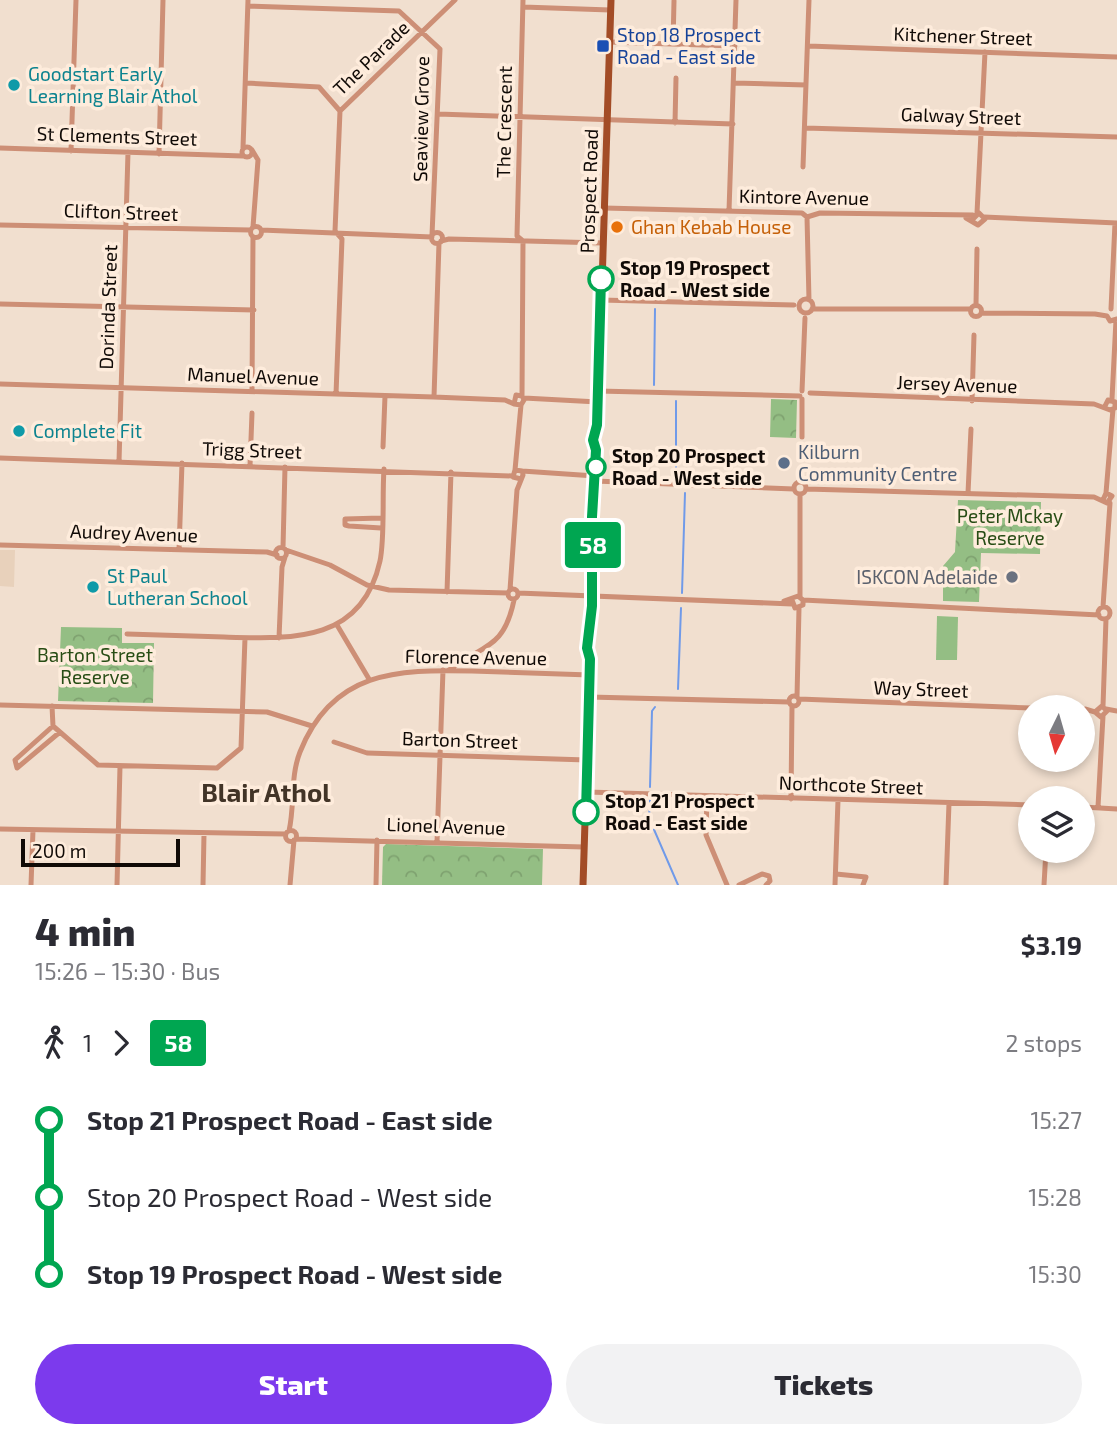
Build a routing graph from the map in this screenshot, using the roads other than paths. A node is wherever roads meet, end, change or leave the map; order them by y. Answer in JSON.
{"nodes":[{"id":1,"x":76,"y":0,"type":"edge"},
{"id":2,"x":163,"y":0,"type":"edge"},
{"id":3,"x":455,"y":0,"type":"edge"},
{"id":4,"x":523,"y":0,"type":"edge"},
{"id":5,"x":611,"y":0,"type":"edge"},
{"id":6,"x":737,"y":0,"type":"edge"},
{"id":7,"x":809,"y":0,"type":"edge"},
{"id":8,"x":674,"y":1,"type":"edge"},
{"id":9,"x":248,"y":3,"type":"edge"},
{"id":10,"x":523,"y":8,"type":"junction"},
{"id":11,"x":610,"y":10,"type":"junction"},
{"id":12,"x":423,"y":30,"type":"junction"},
{"id":13,"x":609,"y":42,"type":"junction"},
{"id":14,"x":673,"y":44,"type":"junction"},
{"id":15,"x":735,"y":46,"type":"junction"},
{"id":16,"x":808,"y":46,"type":"junction"},
{"id":17,"x":985,"y":52,"type":"junction"},
{"id":18,"x":1117,"y":57,"type":"edge"},
{"id":19,"x":676,"y":78,"type":"dead end"},
{"id":20,"x":246,"y":83,"type":"junction"},
{"id":21,"x":734,"y":83,"type":"junction"},
{"id":22,"x":806,"y":85,"type":"junction"},
{"id":23,"x":340,"y":110,"type":"junction"},
{"id":24,"x":438,"y":114,"type":"junction"},
{"id":25,"x":520,"y":117,"type":"junction"},
{"id":26,"x":607,"y":121,"type":"junction"},
{"id":27,"x":675,"y":123,"type":"junction"},
{"id":28,"x":733,"y":124,"type":"junction"},
{"id":29,"x":805,"y":128,"type":"junction"},
{"id":30,"x":981,"y":132,"type":"junction"},
{"id":31,"x":1117,"y":137,"type":"edge"},
{"id":32,"x":0,"y":148,"type":"edge"},
{"id":33,"x":71,"y":151,"type":"junction"},
{"id":34,"x":246,"y":151,"type":"junction"},
{"id":35,"x":128,"y":152,"type":"junction"},
{"id":36,"x":159,"y":154,"type":"junction"},
{"id":37,"x":803,"y":167,"type":"dead end"},
{"id":38,"x":604,"y":208,"type":"junction"},
{"id":39,"x":729,"y":211,"type":"junction"},
{"id":40,"x":807,"y":217,"type":"junction"},
{"id":41,"x":979,"y":217,"type":"junction"},
{"id":42,"x":1116,"y":223,"type":"edge"},
{"id":43,"x":0,"y":225,"type":"edge"},
{"id":44,"x":126,"y":228,"type":"junction"},
{"id":45,"x":256,"y":232,"type":"junction"},
{"id":46,"x":340,"y":235,"type":"junction"},
{"id":47,"x":436,"y":238,"type":"junction"},
{"id":48,"x":523,"y":241,"type":"junction"},
{"id":49,"x":602,"y":243,"type":"junction"},
{"id":50,"x":977,"y":249,"type":"dead end"},
{"id":51,"x":601,"y":300,"type":"junction"},
{"id":52,"x":0,"y":304,"type":"edge"},
{"id":53,"x":805,"y":307,"type":"junction"},
{"id":54,"x":123,"y":309,"type":"junction"},
{"id":55,"x":254,"y":310,"type":"junction"},
{"id":56,"x":976,"y":310,"type":"junction"},
{"id":57,"x":1113,"y":315,"type":"edge"},
{"id":58,"x":974,"y":335,"type":"dead end"},
{"id":59,"x":0,"y":384,"type":"edge"},
{"id":60,"x":121,"y":388,"type":"junction"},
{"id":61,"x":252,"y":391,"type":"junction"},
{"id":62,"x":598,"y":391,"type":"junction"},
{"id":63,"x":336,"y":394,"type":"junction"},
{"id":64,"x":805,"y":395,"type":"junction"},
{"id":65,"x":385,"y":396,"type":"junction"},
{"id":66,"x":434,"y":397,"type":"junction"},
{"id":67,"x":519,"y":400,"type":"junction"},
{"id":68,"x":972,"y":401,"type":"junction"},
{"id":69,"x":598,"y":402,"type":"junction"},
{"id":70,"x":1112,"y":404,"type":"edge"},
{"id":71,"x":252,"y":413,"type":"dead end"},
{"id":72,"x":971,"y":429,"type":"dead end"},
{"id":73,"x":802,"y":437,"type":"dead end"},
{"id":74,"x":383,"y":447,"type":"dead end"},
{"id":75,"x":0,"y":458,"type":"edge"},
{"id":76,"x":119,"y":462,"type":"junction"},
{"id":77,"x":182,"y":463,"type":"junction"},
{"id":78,"x":250,"y":466,"type":"junction"},
{"id":79,"x":285,"y":467,"type":"junction"},
{"id":80,"x":384,"y":469,"type":"junction"},
{"id":81,"x":451,"y":472,"type":"junction"},
{"id":82,"x":518,"y":474,"type":"junction"},
{"id":83,"x":595,"y":479,"type":"junction"},
{"id":84,"x":794,"y":489,"type":"junction"},
{"id":85,"x":806,"y":489,"type":"junction"},
{"id":86,"x":968,"y":493,"type":"junction"},
{"id":87,"x":800,"y":495,"type":"junction"},
{"id":88,"x":1110,"y":498,"type":"edge"},
{"id":89,"x":381,"y":518,"type":"junction"},
{"id":90,"x":381,"y":528,"type":"junction"},
{"id":91,"x":0,"y":545,"type":"edge"},
{"id":92,"x":179,"y":550,"type":"junction"},
{"id":93,"x":282,"y":552,"type":"junction"},
{"id":94,"x":372,"y":587,"type":"junction"},
{"id":95,"x":447,"y":592,"type":"junction"},
{"id":96,"x":513,"y":595,"type":"junction"},
{"id":97,"x":592,"y":601,"type":"junction"},
{"id":98,"x":798,"y":602,"type":"junction"},
{"id":99,"x":1107,"y":614,"type":"edge"},
{"id":100,"x":337,"y":625,"type":"junction"},
{"id":101,"x":127,"y":634,"type":"dead end"},
{"id":102,"x":245,"y":638,"type":"junction"},
{"id":103,"x":279,"y":638,"type":"junction"},
{"id":104,"x":446,"y":670,"type":"junction"},
{"id":105,"x":590,"y":675,"type":"junction"},
{"id":106,"x":369,"y":680,"type":"junction"},
{"id":107,"x":589,"y":696,"type":"junction"},
{"id":108,"x":794,"y":701,"type":"junction"},
{"id":109,"x":0,"y":705,"type":"edge"},
{"id":110,"x":52,"y":706,"type":"junction"},
{"id":111,"x":1018,"y":708,"type":"edge"},
{"id":112,"x":1096,"y":710,"type":"edge"},
{"id":113,"x":243,"y":711,"type":"junction"},
{"id":114,"x":1101,"y":711,"type":"junction"},
{"id":115,"x":1117,"y":712,"type":"edge"},
{"id":116,"x":53,"y":726,"type":"junction"},
{"id":117,"x":312,"y":726,"type":"junction"},
{"id":118,"x":60,"y":732,"type":"junction"},
{"id":119,"x":334,"y":742,"type":"dead end"},
{"id":120,"x":440,"y":755,"type":"junction"},
{"id":121,"x":587,"y":760,"type":"junction"},
{"id":122,"x":120,"y":766,"type":"junction"},
{"id":123,"x":587,"y":792,"type":"junction"},
{"id":124,"x":708,"y":796,"type":"junction"},
{"id":125,"x":791,"y":799,"type":"junction"},
{"id":126,"x":838,"y":800,"type":"junction"},
{"id":127,"x":949,"y":803,"type":"junction"},
{"id":128,"x":1018,"y":805,"type":"edge"},
{"id":129,"x":1098,"y":807,"type":"joint"},
{"id":130,"x":1117,"y":809,"type":"edge"},
{"id":131,"x":0,"y":829,"type":"edge"},
{"id":132,"x":33,"y":830,"type":"junction"},
{"id":133,"x":119,"y":832,"type":"junction"},
{"id":134,"x":204,"y":834,"type":"junction"},
{"id":135,"x":291,"y":836,"type":"junction"},
{"id":136,"x":377,"y":840,"type":"junction"},
{"id":137,"x":437,"y":842,"type":"junction"},
{"id":138,"x":584,"y":847,"type":"junction"},
{"id":139,"x":1045,"y":863,"type":"edge"},
{"id":140,"x":836,"y":874,"type":"junction"},
{"id":141,"x":31,"y":885,"type":"edge"},
{"id":142,"x":117,"y":885,"type":"edge"},
{"id":143,"x":203,"y":885,"type":"edge"},
{"id":144,"x":290,"y":885,"type":"edge"},
{"id":145,"x":376,"y":885,"type":"edge"},
{"id":146,"x":583,"y":885,"type":"edge"},
{"id":147,"x":727,"y":885,"type":"edge"},
{"id":148,"x":739,"y":885,"type":"edge"},
{"id":149,"x":766,"y":885,"type":"edge"},
{"id":150,"x":835,"y":885,"type":"edge"},
{"id":151,"x":863,"y":885,"type":"edge"},
{"id":152,"x":946,"y":885,"type":"edge"},
{"id":153,"x":1044,"y":885,"type":"edge"}],
"edges":[{"from":1,"to":33,"type":"street"},
{"from":2,"to":36,"type":"street"},
{"from":3,"to":12,"type":"street","name":"The Parade"},
{"from":4,"to":10,"type":"street","name":"The Crescent"},
{"from":5,"to":11,"type":"main road","name":"Prospect Road"},
{"from":6,"to":15,"type":"street"},
{"from":7,"to":16,"type":"street"},
{"from":8,"to":14,"type":"street"},
{"from":9,"to":12,"type":"street","name":"Seaview Grove"},
{"from":9,"to":20,"type":"street"},
{"from":10,"to":11,"type":"street"},
{"from":10,"to":25,"type":"street","name":"The Crescent"},
{"from":11,"to":13,"type":"main road","name":"Prospect Road"},
{"from":12,"to":23,"type":"street","name":"The Parade"},
{"from":12,"to":24,"type":"street","name":"Seaview Grove"},
{"from":13,"to":14,"type":"street"},
{"from":13,"to":26,"type":"main road","name":"Prospect Road"},
{"from":14,"to":15,"type":"street"},
{"from":15,"to":21,"type":"street"},
{"from":16,"to":17,"type":"street","name":"Kitchener Street"},
{"from":16,"to":22,"type":"street"},
{"from":17,"to":18,"type":"street","name":"Kitchener Street"},
{"from":17,"to":30,"type":"street"},
{"from":19,"to":27,"type":"street"},
{"from":20,"to":23,"type":"street"},
{"from":20,"to":34,"type":"street"},
{"from":21,"to":22,"type":"street"},
{"from":21,"to":28,"type":"street"},
{"from":22,"to":29,"type":"street"},
{"from":23,"to":46,"type":"street","name":"The Parade"},
{"from":24,"to":25,"type":"street"},
{"from":24,"to":47,"type":"street","name":"Seaview Grove"},
{"from":25,"to":26,"type":"street"},
{"from":25,"to":48,"type":"street","name":"The Crescent"},
{"from":26,"to":27,"type":"street"},
{"from":26,"to":38,"type":"main road","name":"Prospect Road"},
{"from":27,"to":28,"type":"street"},
{"from":28,"to":39,"type":"street"},
{"from":29,"to":30,"type":"street","name":"Galway Street"},
{"from":29,"to":37,"type":"street"},
{"from":30,"to":31,"type":"street","name":"Galway Street"},
{"from":30,"to":41,"type":"street"},
{"from":32,"to":33,"type":"street","name":"St Clements Street"},
{"from":33,"to":35,"type":"street","name":"St Clements Street"},
{"from":34,"to":36,"type":"street","name":"St Clements Street"},
{"from":34,"to":45,"type":"street"},
{"from":35,"to":36,"type":"street","name":"St Clements Street"},
{"from":35,"to":44,"type":"street","name":"Dorinda Street"},
{"from":38,"to":39,"type":"street","name":"Kintore Avenue"},
{"from":38,"to":49,"type":"main road","name":"Prospect Road"},
{"from":39,"to":40,"type":"street","name":"Kintore Avenue"},
{"from":40,"to":41,"type":"street","name":"Kintore Avenue"},
{"from":40,"to":53,"type":"street"},
{"from":41,"to":42,"type":"street","name":"Kintore Avenue"},
{"from":42,"to":57,"type":"street"},
{"from":43,"to":44,"type":"street","name":"Clifton Street"},
{"from":44,"to":45,"type":"street","name":"Clifton Street"},
{"from":44,"to":54,"type":"street","name":"Dorinda Street"},
{"from":45,"to":46,"type":"street","name":"Clifton Street"},
{"from":45,"to":55,"type":"street"},
{"from":46,"to":47,"type":"street","name":"Clifton Street"},
{"from":46,"to":63,"type":"street","name":"The Parade"},
{"from":47,"to":48,"type":"street","name":"Clifton Street"},
{"from":47,"to":66,"type":"street","name":"Seaview Grove"},
{"from":48,"to":49,"type":"street","name":"Clifton Street"},
{"from":48,"to":67,"type":"street"},
{"from":49,"to":51,"type":"main road","name":"Prospect Road"},
{"from":50,"to":56,"type":"street"},
{"from":51,"to":53,"type":"street"},
{"from":51,"to":62,"type":"main road","name":"Prospect Road"},
{"from":52,"to":54,"type":"street"},
{"from":53,"to":56,"type":"street"},
{"from":53,"to":64,"type":"street"},
{"from":54,"to":55,"type":"street"},
{"from":54,"to":60,"type":"street","name":"Dorinda Street"},
{"from":55,"to":61,"type":"street"},
{"from":56,"to":57,"type":"street"},
{"from":57,"to":70,"type":"street"},
{"from":58,"to":68,"type":"street"},
{"from":59,"to":60,"type":"street","name":"Manuel Avenue"},
{"from":60,"to":61,"type":"street","name":"Manuel Avenue"},
{"from":60,"to":76,"type":"street","name":"Dorinda Street"},
{"from":61,"to":63,"type":"street","name":"Manuel Avenue"},
{"from":62,"to":64,"type":"street","name":"Jersey Avenue"},
{"from":62,"to":69,"type":"main road","name":"Prospect Road"},
{"from":63,"to":65,"type":"street","name":"Manuel Avenue"},
{"from":64,"to":68,"type":"street","name":"Jersey Avenue"},
{"from":64,"to":73,"type":"street"},
{"from":65,"to":66,"type":"street","name":"Manuel Avenue"},
{"from":65,"to":74,"type":"street"},
{"from":66,"to":67,"type":"street","name":"Manuel Avenue"},
{"from":67,"to":69,"type":"street","name":"Manuel Avenue"},
{"from":67,"to":82,"type":"street"},
{"from":68,"to":70,"type":"street","name":"Jersey Avenue"},
{"from":69,"to":83,"type":"main road","name":"Prospect Road"},
{"from":70,"to":88,"type":"street"},
{"from":71,"to":78,"type":"street"},
{"from":72,"to":86,"type":"street"},
{"from":75,"to":76,"type":"street","name":"Trigg Street"},
{"from":76,"to":77,"type":"street","name":"Trigg Street"},
{"from":77,"to":78,"type":"street","name":"Trigg Street"},
{"from":77,"to":92,"type":"street"},
{"from":78,"to":79,"type":"street","name":"Trigg Street"},
{"from":79,"to":80,"type":"street","name":"Trigg Street"},
{"from":79,"to":93,"type":"street"},
{"from":80,"to":81,"type":"street","name":"Trigg Street"},
{"from":80,"to":89,"type":"street"},
{"from":81,"to":82,"type":"street","name":"Trigg Street"},
{"from":81,"to":95,"type":"street"},
{"from":82,"to":83,"type":"street","name":"Trigg Street"},
{"from":82,"to":96,"type":"street"},
{"from":83,"to":84,"type":"street","name":"Trigg Street"},
{"from":83,"to":97,"type":"main road","name":"Prospect Road"},
{"from":84,"to":85,"type":"street","name":"Trigg Street"},
{"from":84,"to":87,"type":"street"},
{"from":85,"to":86,"type":"street"},
{"from":85,"to":87,"type":"street"},
{"from":86,"to":88,"type":"street"},
{"from":87,"to":98,"type":"street"},
{"from":88,"to":99,"type":"street"},
{"from":89,"to":90,"type":"street"},
{"from":89,"to":90,"type":"street"},
{"from":90,"to":94,"type":"street"},
{"from":91,"to":92,"type":"street","name":"Audrey Avenue"},
{"from":92,"to":93,"type":"street","name":"Audrey Avenue"},
{"from":93,"to":94,"type":"street","name":"Audrey Avenue"},
{"from":93,"to":103,"type":"street"},
{"from":94,"to":95,"type":"street","name":"Audrey Avenue"},
{"from":94,"to":100,"type":"street"},
{"from":95,"to":96,"type":"street","name":"Audrey Avenue"},
{"from":96,"to":97,"type":"street","name":"Audrey Avenue"},
{"from":96,"to":104,"type":"street"},
{"from":97,"to":98,"type":"street","name":"Audrey Avenue"},
{"from":97,"to":105,"type":"main road","name":"Prospect Road"},
{"from":98,"to":99,"type":"street"},
{"from":98,"to":108,"type":"street"},
{"from":99,"to":114,"type":"street"},
{"from":100,"to":103,"type":"street"},
{"from":100,"to":106,"type":"street"},
{"from":101,"to":102,"type":"street"},
{"from":102,"to":103,"type":"street"},
{"from":102,"to":113,"type":"street"},
{"from":104,"to":105,"type":"street","name":"Florence Avenue"},
{"from":104,"to":106,"type":"street","name":"Florence Avenue"},
{"from":104,"to":120,"type":"street"},
{"from":105,"to":107,"type":"main road","name":"Prospect Road"},
{"from":106,"to":117,"type":"street","name":"Florence Avenue"},
{"from":107,"to":108,"type":"street","name":"Way Street"},
{"from":107,"to":121,"type":"main road","name":"Prospect Road"},
{"from":108,"to":111,"type":"street","name":"Way Street"},
{"from":108,"to":125,"type":"street"},
{"from":109,"to":110,"type":"street"},
{"from":110,"to":113,"type":"street"},
{"from":110,"to":116,"type":"street"},
{"from":112,"to":114,"type":"street"},
{"from":113,"to":117,"type":"street"},
{"from":113,"to":122,"type":"street"},
{"from":114,"to":115,"type":"street"},
{"from":114,"to":129,"type":"street"},
{"from":116,"to":118,"type":"street"},
{"from":116,"to":118,"type":"street"},
{"from":117,"to":135,"type":"street","name":"Florence Avenue"},
{"from":118,"to":122,"type":"street"},
{"from":119,"to":120,"type":"street","name":"Barton Street"},
{"from":120,"to":121,"type":"street","name":"Barton Street"},
{"from":120,"to":137,"type":"street"},
{"from":121,"to":123,"type":"main road","name":"Prospect Road"},
{"from":122,"to":133,"type":"street"},
{"from":123,"to":124,"type":"street","name":"Northcote Street"},
{"from":123,"to":138,"type":"main road","name":"Prospect Road"},
{"from":124,"to":125,"type":"street","name":"Northcote Street"},
{"from":124,"to":147,"type":"street"},
{"from":125,"to":126,"type":"street","name":"Northcote Street"},
{"from":126,"to":127,"type":"street","name":"Northcote Street"},
{"from":126,"to":140,"type":"street"},
{"from":127,"to":128,"type":"street","name":"Northcote Street"},
{"from":127,"to":152,"type":"street"},
{"from":129,"to":130,"type":"street"},
{"from":131,"to":132,"type":"street","name":"Lionel Avenue"},
{"from":132,"to":133,"type":"street","name":"Lionel Avenue"},
{"from":132,"to":141,"type":"street"},
{"from":133,"to":134,"type":"street","name":"Lionel Avenue"},
{"from":133,"to":142,"type":"street"},
{"from":134,"to":135,"type":"street","name":"Lionel Avenue"},
{"from":134,"to":143,"type":"street"},
{"from":135,"to":136,"type":"street","name":"Lionel Avenue"},
{"from":135,"to":144,"type":"street","name":"Florence Avenue"},
{"from":136,"to":137,"type":"street","name":"Lionel Avenue"},
{"from":136,"to":145,"type":"street"},
{"from":137,"to":138,"type":"street","name":"Lionel Avenue"},
{"from":138,"to":146,"type":"main road","name":"Prospect Road"},
{"from":139,"to":153,"type":"street"},
{"from":140,"to":150,"type":"street"},
{"from":140,"to":151,"type":"street"},
{"from":148,"to":149,"type":"street"}]}
